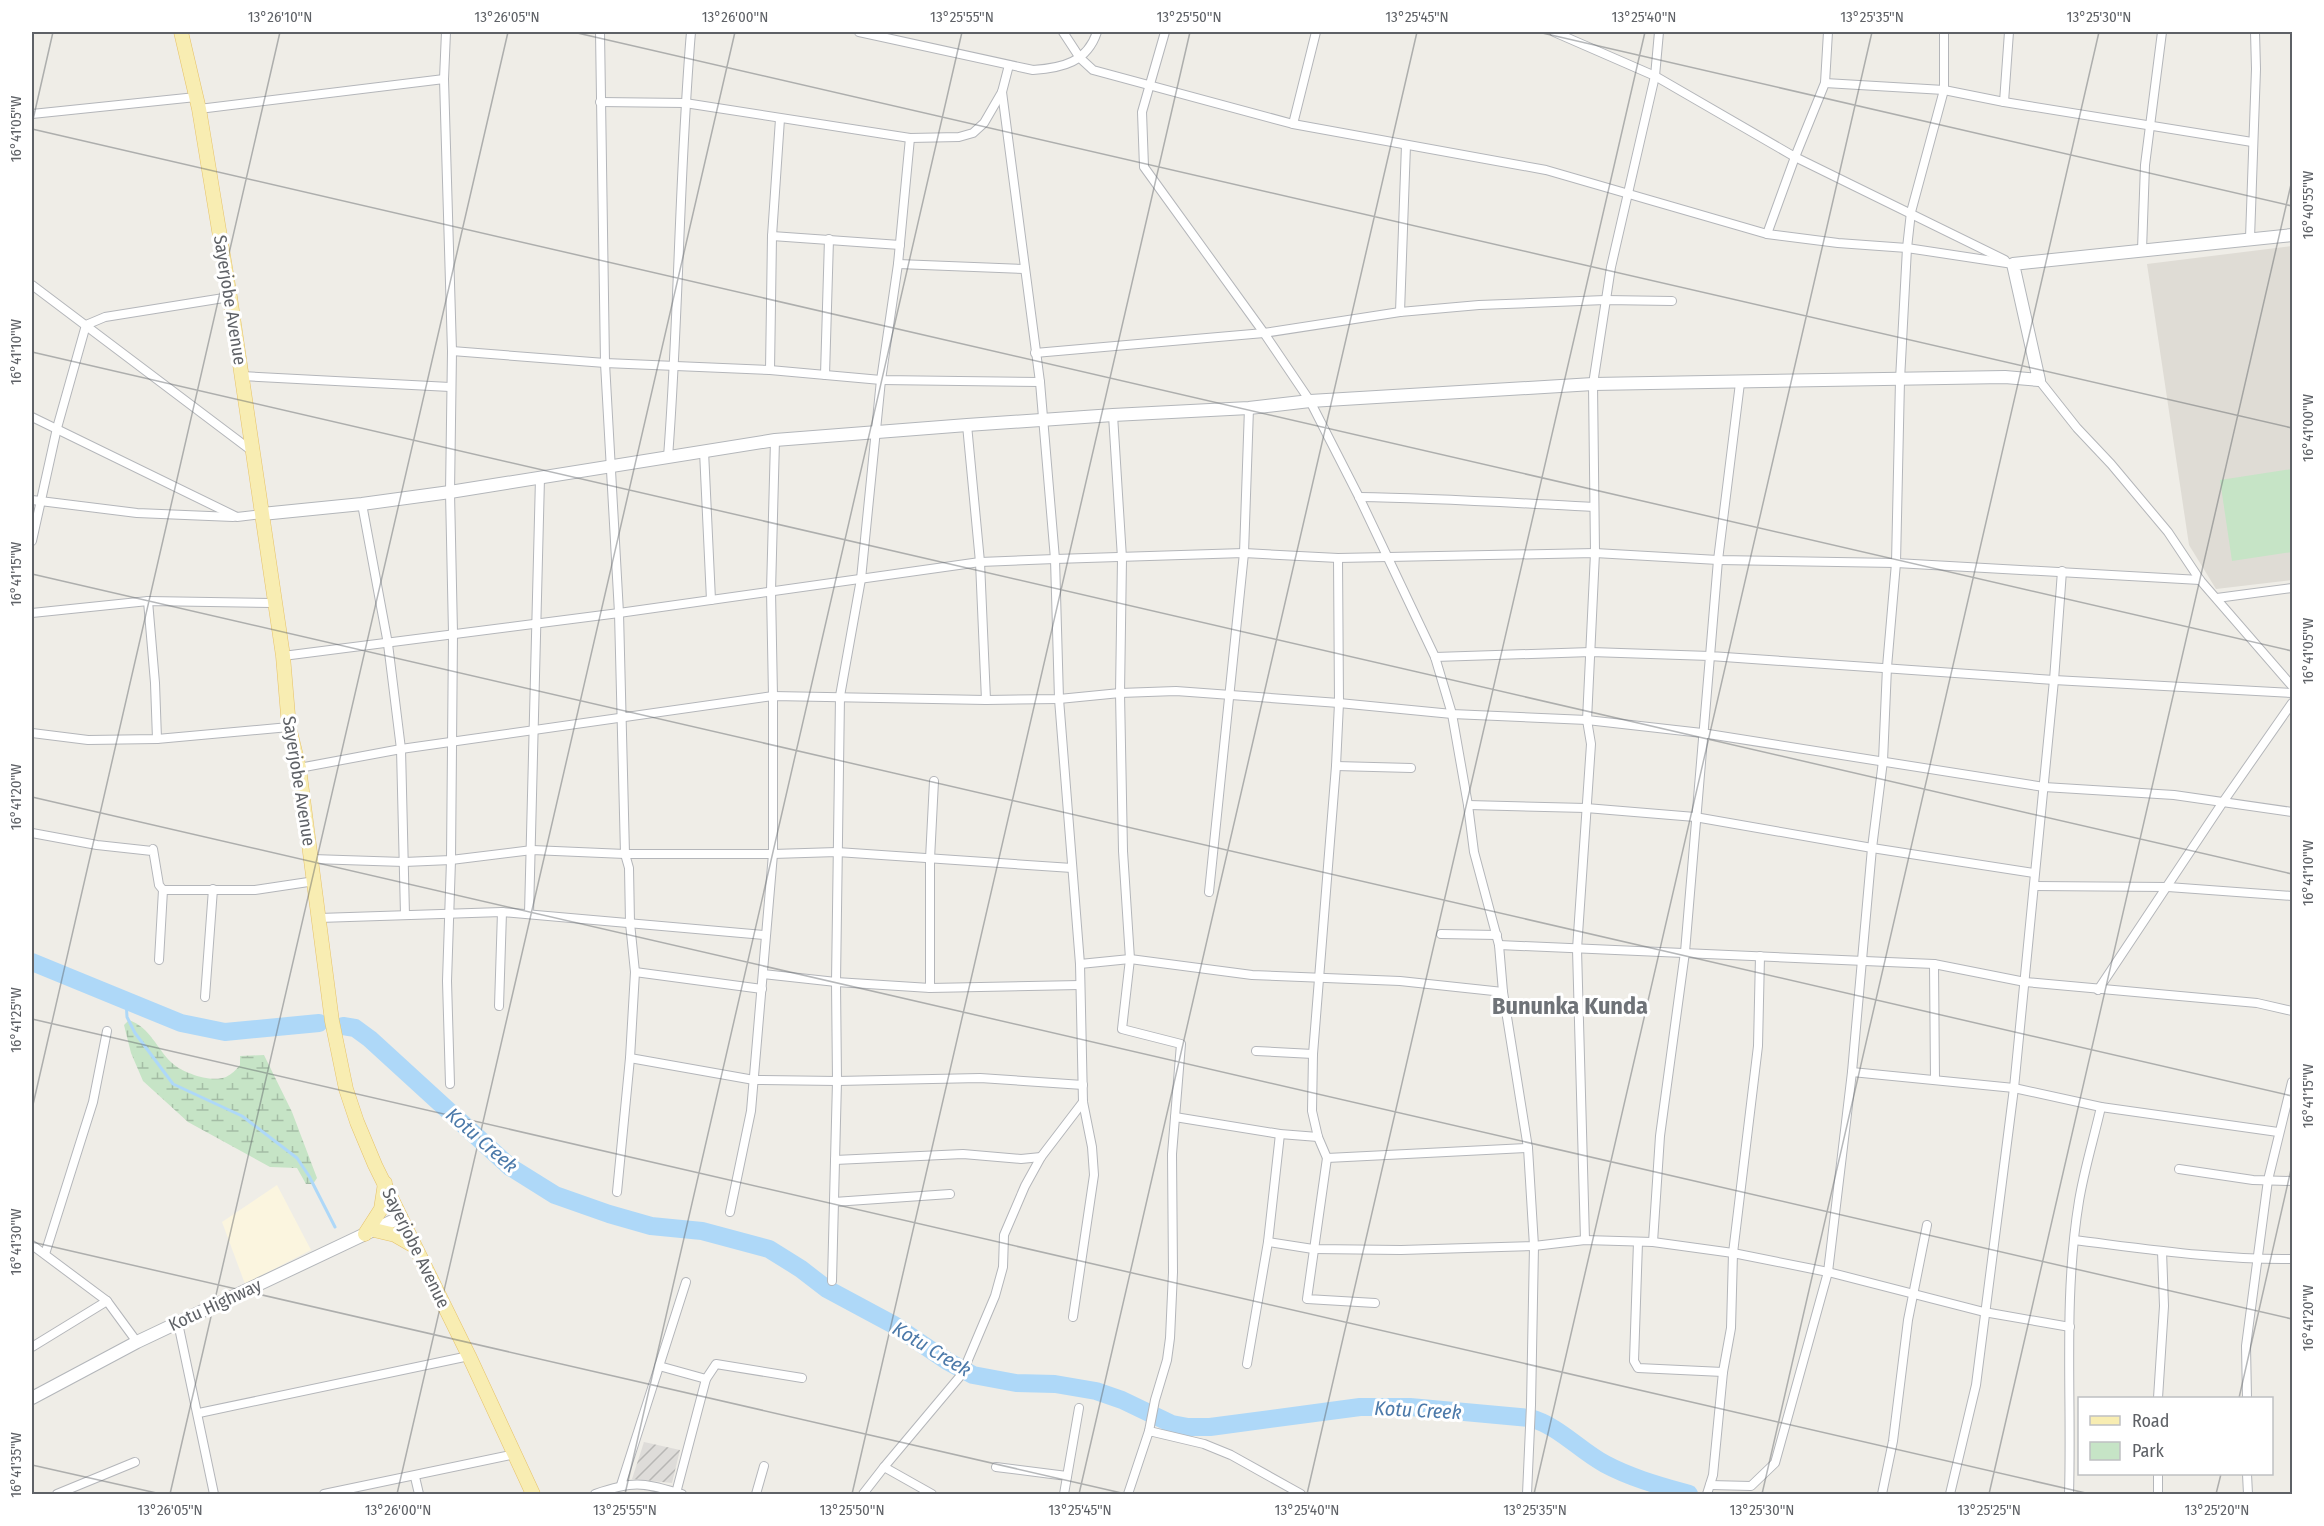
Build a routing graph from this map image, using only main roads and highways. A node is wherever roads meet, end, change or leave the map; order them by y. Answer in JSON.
{"nodes":[{"id":1,"x":181,"y":32,"type":"edge"},
{"id":2,"x":385,"y":1184,"type":"junction"},
{"id":3,"x":415,"y":1247,"type":"junction"},
{"id":4,"x":533,"y":1494,"type":"edge"}],
"edges":[{"from":1,"to":2,"type":"main road","name":"Sayerjobe Avenue"},
{"from":2,"to":3,"type":"main road","name":"Sayerjobe Avenue"},
{"from":2,"to":3,"type":"main road"},
{"from":3,"to":4,"type":"main road","name":"Sayerjobe Avenue"}]}
